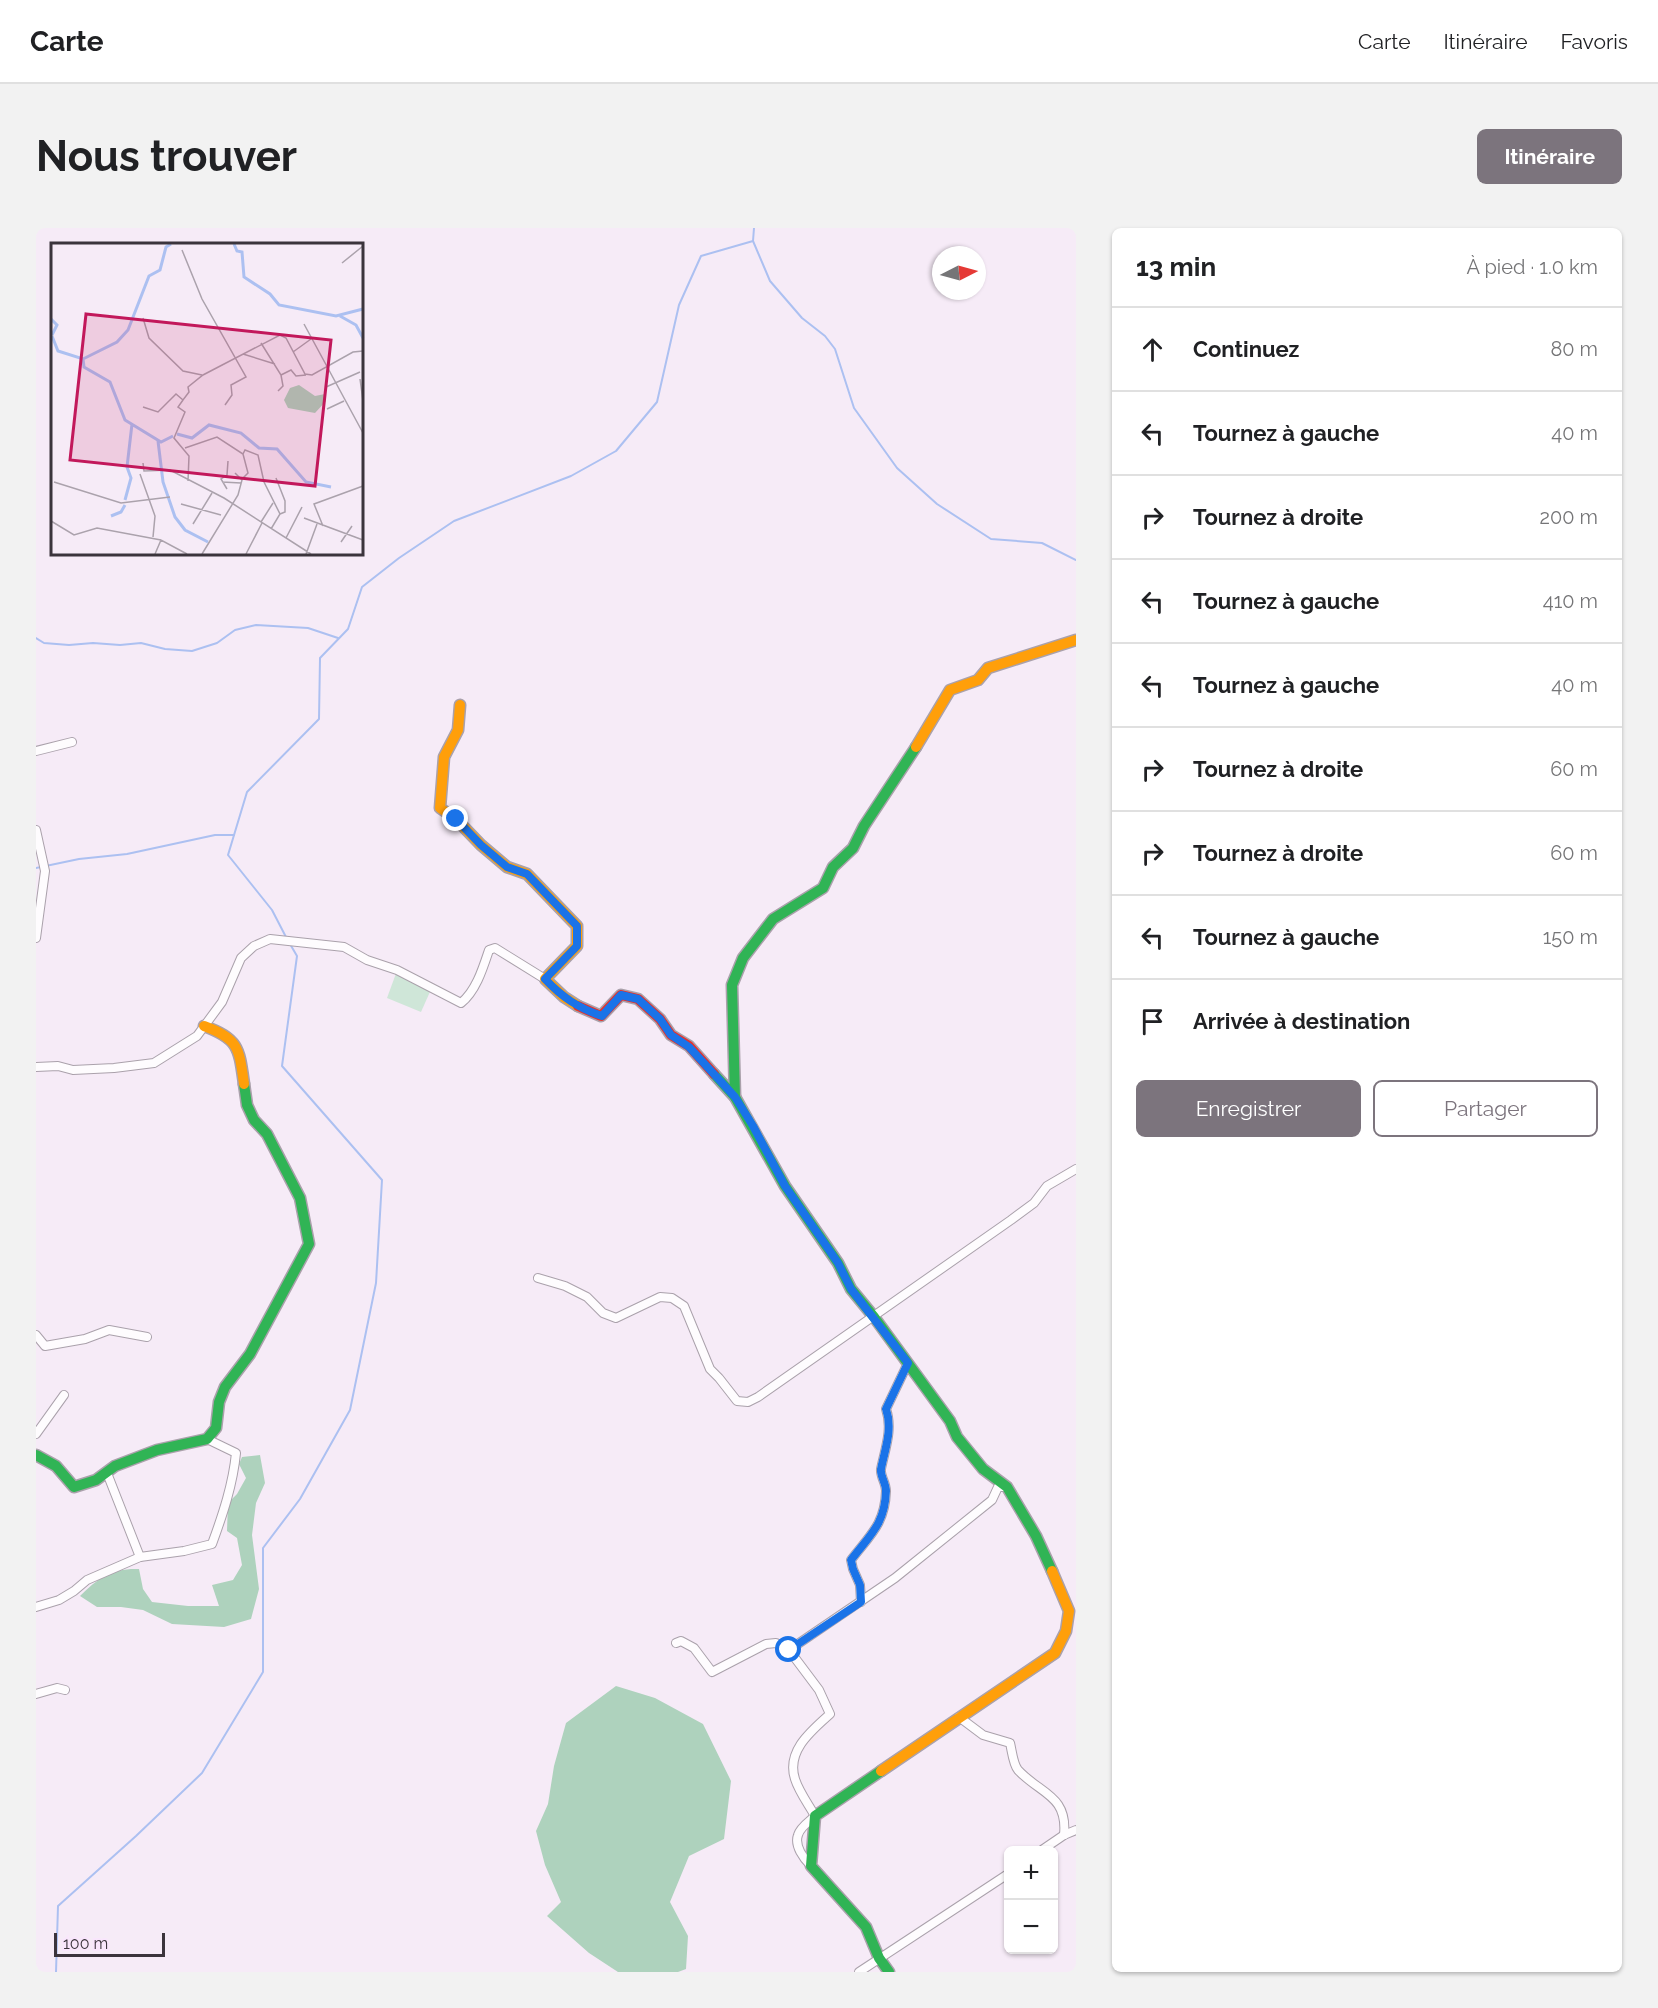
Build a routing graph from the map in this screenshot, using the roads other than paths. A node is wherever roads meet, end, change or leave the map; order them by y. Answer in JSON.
{"nodes":[{"id":1,"x":1076,"y":640,"type":"edge"},
{"id":2,"x":460,"y":705,"type":"dead end"},
{"id":3,"x":72,"y":742,"type":"dead end"},
{"id":4,"x":36,"y":751,"type":"edge"},
{"id":5,"x":36,"y":831,"type":"edge"},
{"id":6,"x":36,"y":938,"type":"edge"},
{"id":7,"x":545,"y":979,"type":"junction"},
{"id":8,"x":204,"y":1026,"type":"junction"},
{"id":9,"x":36,"y":1067,"type":"edge"},
{"id":10,"x":735,"y":1097,"type":"junction"},
{"id":11,"x":1076,"y":1169,"type":"edge"},
{"id":12,"x":538,"y":1278,"type":"dead end"},
{"id":13,"x":874,"y":1317,"type":"junction"},
{"id":14,"x":36,"y":1335,"type":"edge"},
{"id":15,"x":147,"y":1337,"type":"dead end"},
{"id":16,"x":908,"y":1363,"type":"junction"},
{"id":17,"x":64,"y":1395,"type":"dead end"},
{"id":18,"x":36,"y":1434,"type":"edge"},
{"id":19,"x":207,"y":1439,"type":"junction"},
{"id":20,"x":36,"y":1455,"type":"edge"},
{"id":21,"x":107,"y":1473,"type":"junction"},
{"id":22,"x":1007,"y":1487,"type":"junction"},
{"id":23,"x":140,"y":1557,"type":"junction"},
{"id":24,"x":861,"y":1602,"type":"junction"},
{"id":25,"x":36,"y":1607,"type":"edge"},
{"id":26,"x":676,"y":1642,"type":"dead end"},
{"id":27,"x":789,"y":1650,"type":"junction"},
{"id":28,"x":65,"y":1690,"type":"dead end"},
{"id":29,"x":36,"y":1694,"type":"edge"},
{"id":30,"x":959,"y":1717,"type":"junction"},
{"id":31,"x":815,"y":1816,"type":"junction"},
{"id":32,"x":1076,"y":1830,"type":"edge"},
{"id":33,"x":1064,"y":1834,"type":"junction"},
{"id":34,"x":1048,"y":1846,"type":"edge"},
{"id":35,"x":811,"y":1866,"type":"junction"},
{"id":36,"x":1004,"y":1877,"type":"edge"},
{"id":37,"x":879,"y":1958,"type":"junction"},
{"id":38,"x":858,"y":1972,"type":"edge"},
{"id":39,"x":889,"y":1972,"type":"edge"}],
"edges":[{"from":1,"to":10,"type":"street"},
{"from":2,"to":7,"type":"street"},
{"from":3,"to":4,"type":"street"},
{"from":5,"to":6,"type":"street"},
{"from":7,"to":8,"type":"street"},
{"from":7,"to":10,"type":"street"},
{"from":8,"to":9,"type":"street"},
{"from":8,"to":19,"type":"street"},
{"from":10,"to":13,"type":"street"},
{"from":11,"to":13,"type":"street"},
{"from":12,"to":13,"type":"street"},
{"from":13,"to":16,"type":"street"},
{"from":14,"to":15,"type":"street"},
{"from":16,"to":22,"type":"street"},
{"from":16,"to":24,"type":"street"},
{"from":17,"to":18,"type":"street"},
{"from":19,"to":21,"type":"street"},
{"from":19,"to":23,"type":"street"},
{"from":20,"to":21,"type":"street"},
{"from":21,"to":23,"type":"street"},
{"from":22,"to":24,"type":"street"},
{"from":22,"to":30,"type":"street"},
{"from":23,"to":25,"type":"street"},
{"from":24,"to":27,"type":"street"},
{"from":26,"to":27,"type":"street"},
{"from":27,"to":31,"type":"street"},
{"from":28,"to":29,"type":"street"},
{"from":30,"to":31,"type":"street"},
{"from":30,"to":33,"type":"street"},
{"from":31,"to":35,"type":"street"},
{"from":31,"to":35,"type":"street"},
{"from":32,"to":33,"type":"street"},
{"from":33,"to":34,"type":"street"},
{"from":35,"to":37,"type":"street"},
{"from":36,"to":37,"type":"street"},
{"from":37,"to":38,"type":"street"},
{"from":37,"to":39,"type":"street"}]}
